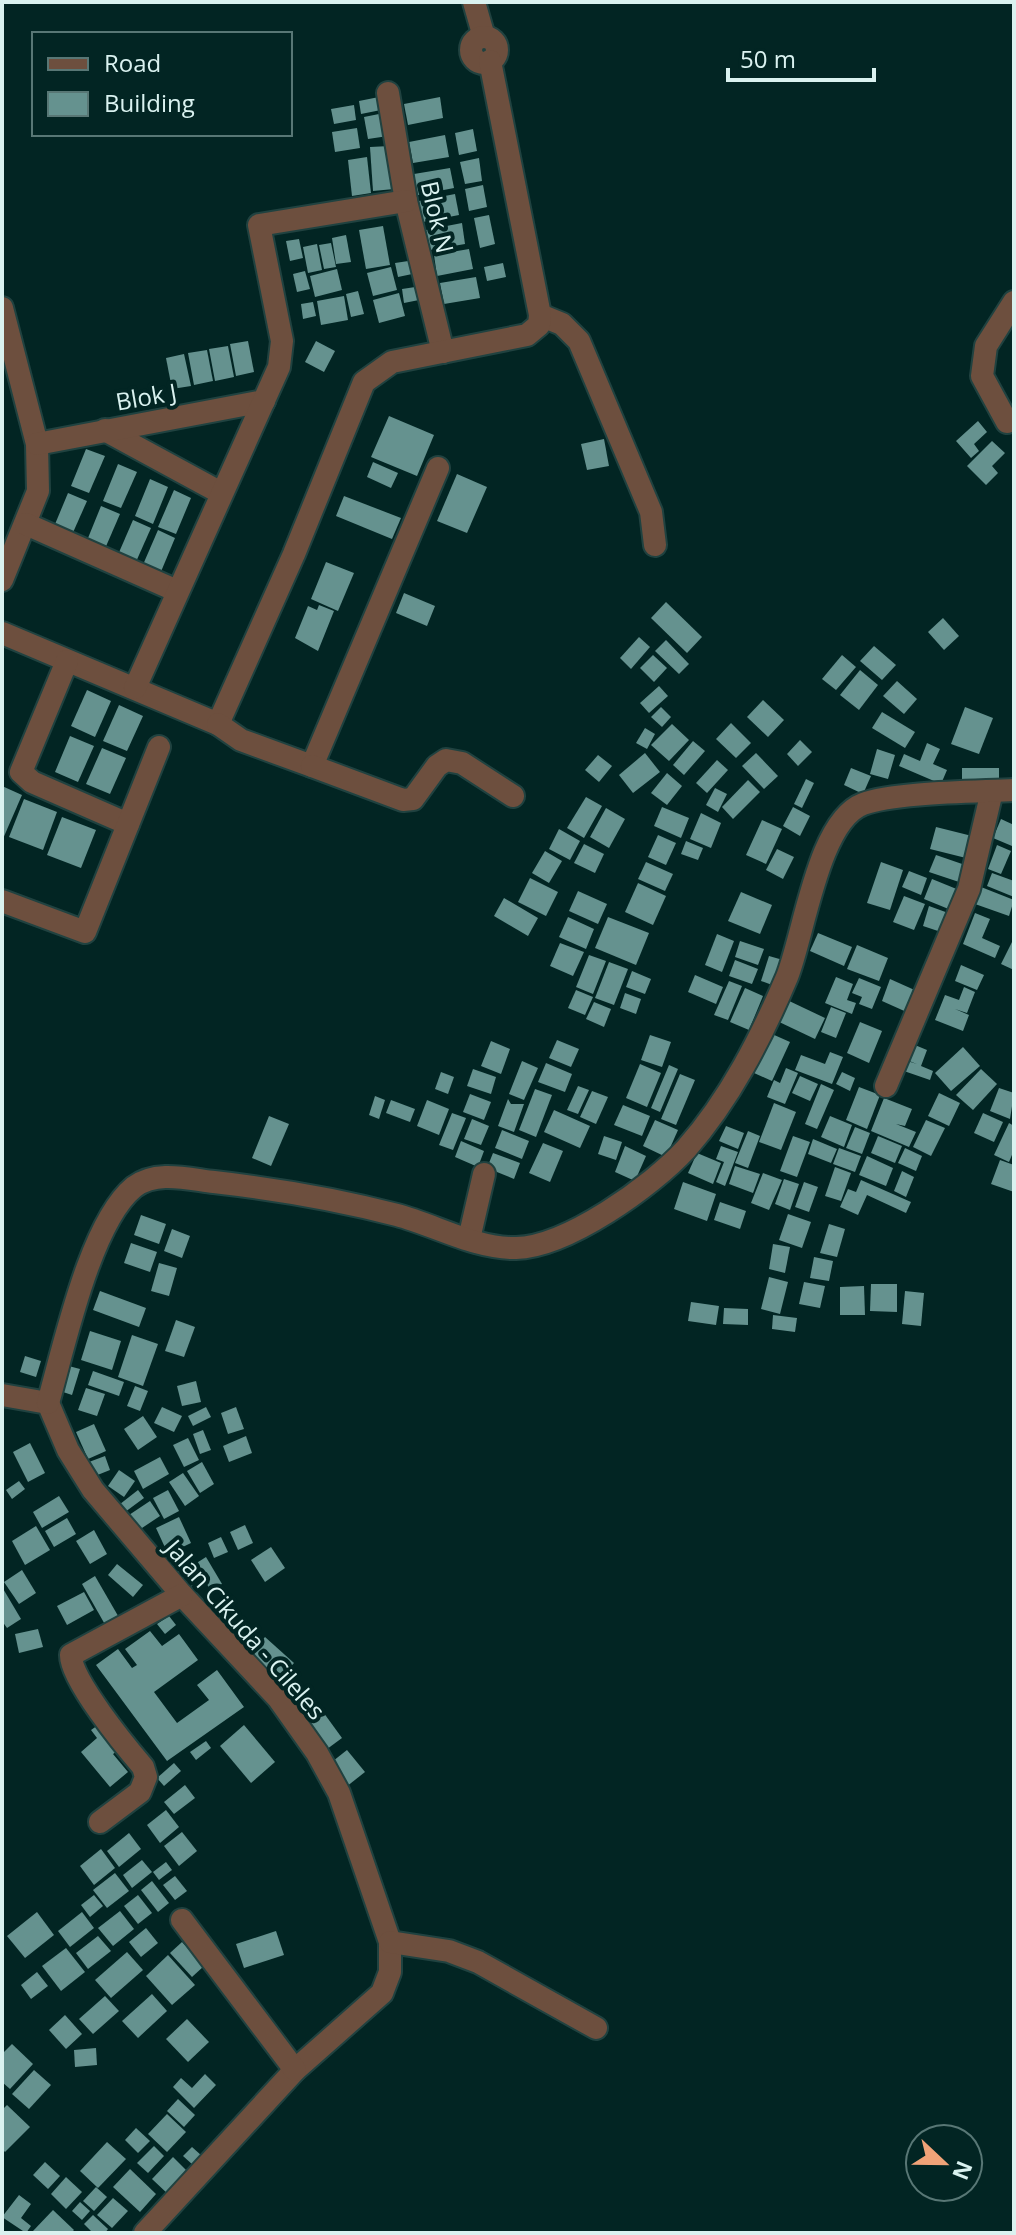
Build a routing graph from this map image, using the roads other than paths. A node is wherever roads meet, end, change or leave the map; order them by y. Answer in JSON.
{"nodes":[{"id":1,"x":474,"y":2,"type":"edge"},
{"id":2,"x":388,"y":93,"type":"dead end"},
{"id":3,"x":406,"y":201,"type":"junction"},
{"id":4,"x":1014,"y":302,"type":"edge"},
{"id":5,"x":2,"y":308,"type":"edge"},
{"id":6,"x":540,"y":315,"type":"junction"},
{"id":7,"x":443,"y":352,"type":"junction"},
{"id":8,"x":264,"y":401,"type":"junction"},
{"id":9,"x":1007,"y":422,"type":"dead end"},
{"id":10,"x":105,"y":430,"type":"junction"},
{"id":11,"x":37,"y":444,"type":"junction"},
{"id":12,"x":438,"y":468,"type":"dead end"},
{"id":13,"x":221,"y":493,"type":"junction"},
{"id":14,"x":26,"y":524,"type":"junction"},
{"id":15,"x":655,"y":545,"type":"dead end"},
{"id":16,"x":2,"y":580,"type":"edge"},
{"id":17,"x":177,"y":591,"type":"junction"},
{"id":18,"x":2,"y":633,"type":"edge"},
{"id":19,"x":67,"y":661,"type":"junction"},
{"id":20,"x":135,"y":688,"type":"junction"},
{"id":21,"x":218,"y":724,"type":"junction"},
{"id":22,"x":159,"y":747,"type":"dead end"},
{"id":23,"x":312,"y":766,"type":"junction"},
{"id":24,"x":1003,"y":790,"type":"edge"},
{"id":25,"x":513,"y":796,"type":"dead end"},
{"id":26,"x":128,"y":824,"type":"junction"},
{"id":27,"x":2,"y":901,"type":"edge"},
{"id":28,"x":886,"y":1086,"type":"dead end"},
{"id":29,"x":484,"y":1174,"type":"dead end"},
{"id":30,"x":469,"y":1239,"type":"junction"},
{"id":31,"x":2,"y":1395,"type":"edge"},
{"id":32,"x":48,"y":1403,"type":"junction"},
{"id":33,"x":182,"y":1595,"type":"junction"},
{"id":34,"x":100,"y":1822,"type":"dead end"},
{"id":35,"x":182,"y":1920,"type":"dead end"},
{"id":36,"x":390,"y":1942,"type":"junction"},
{"id":37,"x":596,"y":2028,"type":"dead end"},
{"id":38,"x":295,"y":2070,"type":"junction"},
{"id":39,"x":145,"y":2233,"type":"edge"}],
"edges":[{"from":1,"to":6,"type":"street"},
{"from":2,"to":3,"type":"street","name":"Blok N"},
{"from":3,"to":7,"type":"street","name":"Blok N"},
{"from":3,"to":8,"type":"street"},
{"from":4,"to":9,"type":"street"},
{"from":5,"to":11,"type":"street"},
{"from":6,"to":7,"type":"street"},
{"from":6,"to":15,"type":"street"},
{"from":7,"to":21,"type":"street"},
{"from":8,"to":10,"type":"street","name":"Blok J"},
{"from":8,"to":13,"type":"street"},
{"from":10,"to":11,"type":"street","name":"Blok J"},
{"from":10,"to":13,"type":"street"},
{"from":11,"to":14,"type":"street"},
{"from":12,"to":23,"type":"street"},
{"from":13,"to":17,"type":"street"},
{"from":14,"to":16,"type":"street"},
{"from":14,"to":17,"type":"street"},
{"from":17,"to":20,"type":"street"},
{"from":18,"to":19,"type":"street"},
{"from":19,"to":20,"type":"street"},
{"from":19,"to":26,"type":"street"},
{"from":20,"to":21,"type":"street"},
{"from":21,"to":23,"type":"street"},
{"from":22,"to":26,"type":"street"},
{"from":23,"to":25,"type":"street"},
{"from":24,"to":28,"type":"street"},
{"from":24,"to":30,"type":"street"},
{"from":26,"to":27,"type":"street"},
{"from":29,"to":30,"type":"street"},
{"from":30,"to":32,"type":"street"},
{"from":31,"to":32,"type":"street"},
{"from":32,"to":33,"type":"street","name":"Jalan Cikuda - Cileles"},
{"from":33,"to":34,"type":"street"},
{"from":33,"to":36,"type":"street","name":"Jalan Cikuda - Cileles"},
{"from":35,"to":38,"type":"street"},
{"from":36,"to":37,"type":"street"},
{"from":36,"to":38,"type":"street","name":"Jalan Cikuda - Cileles"},
{"from":38,"to":39,"type":"street","name":"Jalan Cikuda - Cileles"}]}
